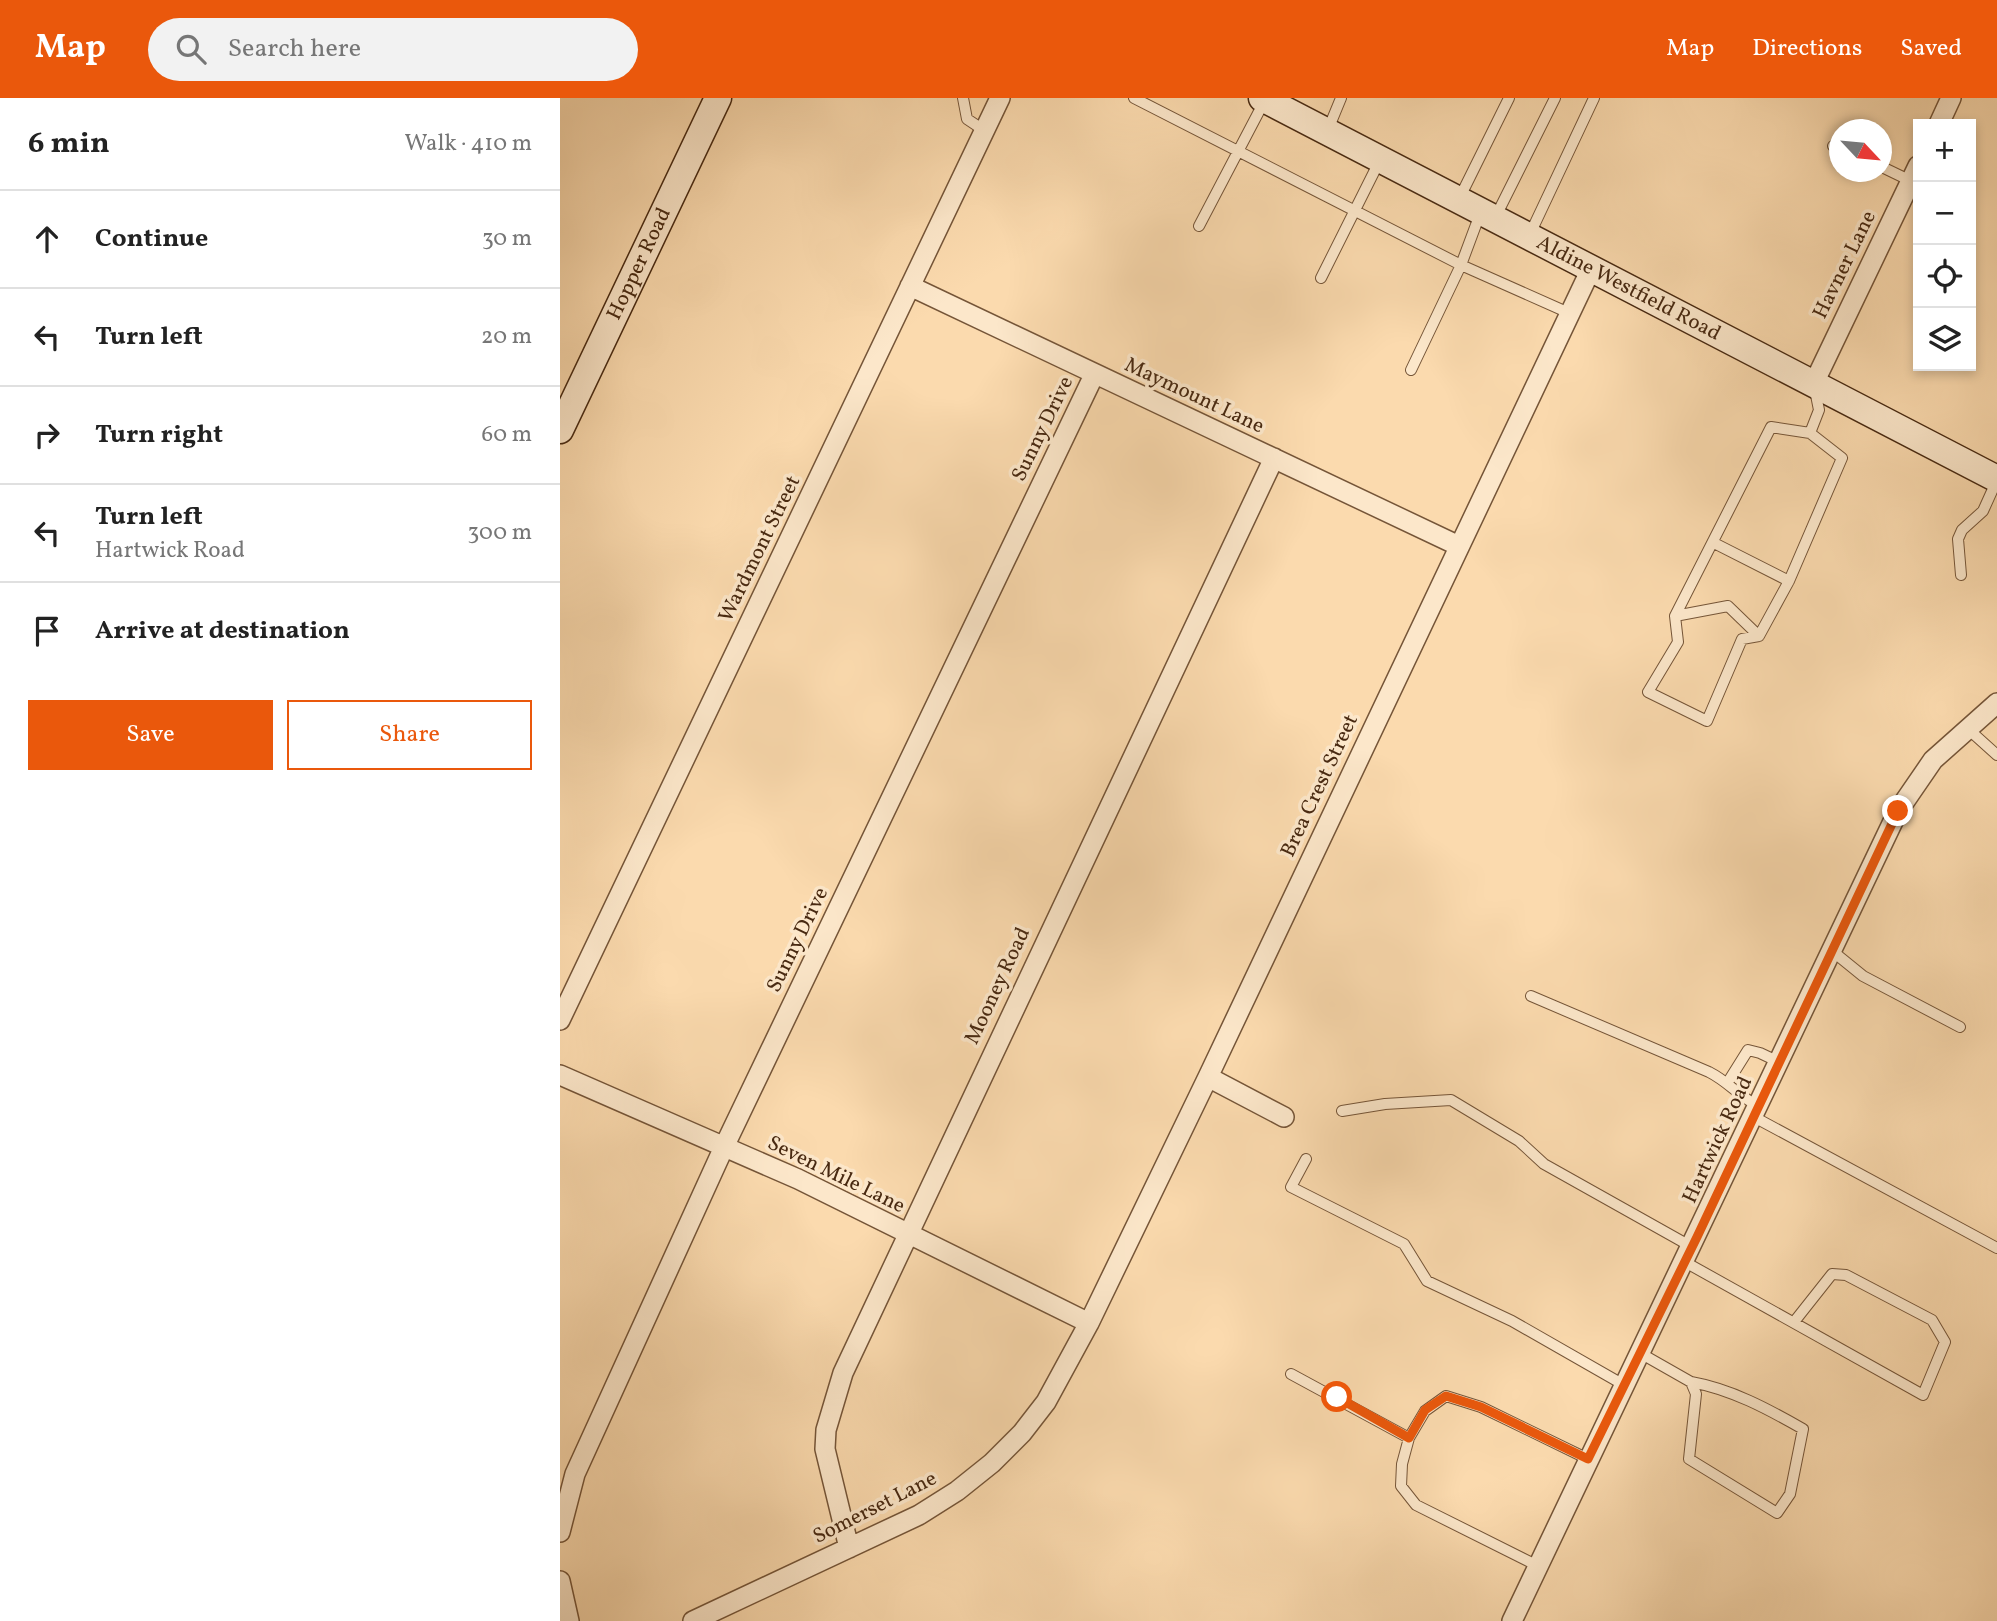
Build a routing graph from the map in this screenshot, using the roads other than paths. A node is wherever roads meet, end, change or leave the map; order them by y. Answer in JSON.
{"nodes":[{"id":1,"x":718,"y":98,"type":"edge"},
{"id":2,"x":963,"y":98,"type":"edge"},
{"id":3,"x":1000,"y":98,"type":"edge"},
{"id":4,"x":1134,"y":98,"type":"edge"},
{"id":5,"x":1342,"y":98,"type":"edge"},
{"id":6,"x":1508,"y":98,"type":"edge"},
{"id":7,"x":1555,"y":98,"type":"edge"},
{"id":8,"x":1594,"y":98,"type":"edge"},
{"id":9,"x":1951,"y":98,"type":"edge"},
{"id":10,"x":1263,"y":99,"type":"edge"},
{"id":11,"x":1941,"y":119,"type":"edge"},
{"id":12,"x":985,"y":131,"type":"junction"},
{"id":13,"x":1327,"y":132,"type":"junction"},
{"id":14,"x":1238,"y":151,"type":"junction"},
{"id":15,"x":1380,"y":159,"type":"junction"},
{"id":16,"x":1892,"y":169,"type":"edge"},
{"id":17,"x":1913,"y":174,"type":"edge"},
{"id":18,"x":1913,"y":178,"type":"edge"},
{"id":19,"x":1355,"y":210,"type":"junction"},
{"id":20,"x":1478,"y":211,"type":"junction"},
{"id":21,"x":1199,"y":226,"type":"dead end"},
{"id":22,"x":1529,"y":238,"type":"junction"},
{"id":23,"x":1461,"y":265,"type":"junction"},
{"id":24,"x":1591,"y":269,"type":"junction"},
{"id":25,"x":1321,"y":278,"type":"dead end"},
{"id":26,"x":910,"y":286,"type":"junction"},
{"id":27,"x":1569,"y":313,"type":"junction"},
{"id":28,"x":1411,"y":370,"type":"dead end"},
{"id":29,"x":1094,"y":376,"type":"junction"},
{"id":30,"x":1814,"y":383,"type":"junction"},
{"id":31,"x":560,"y":430,"type":"edge"},
{"id":32,"x":1810,"y":433,"type":"junction"},
{"id":33,"x":1274,"y":458,"type":"junction"},
{"id":34,"x":1997,"y":479,"type":"edge"},
{"id":35,"x":1714,"y":543,"type":"junction"},
{"id":36,"x":1459,"y":546,"type":"junction"},
{"id":37,"x":1961,"y":575,"type":"dead end"},
{"id":38,"x":1789,"y":581,"type":"junction"},
{"id":39,"x":1675,"y":615,"type":"junction"},
{"id":40,"x":1759,"y":636,"type":"junction"},
{"id":41,"x":1997,"y":702,"type":"edge"},
{"id":42,"x":1967,"y":728,"type":"junction"},
{"id":43,"x":1997,"y":755,"type":"edge"},
{"id":44,"x":1831,"y":950,"type":"junction"},
{"id":45,"x":1531,"y":996,"type":"dead end"},
{"id":46,"x":560,"y":1020,"type":"edge"},
{"id":47,"x":1960,"y":1027,"type":"dead end"},
{"id":48,"x":1779,"y":1062,"type":"junction"},
{"id":49,"x":560,"y":1075,"type":"edge"},
{"id":50,"x":1208,"y":1077,"type":"junction"},
{"id":51,"x":1728,"y":1082,"type":"junction"},
{"id":52,"x":1342,"y":1111,"type":"dead end"},
{"id":53,"x":1756,"y":1112,"type":"junction"},
{"id":54,"x":1284,"y":1117,"type":"dead end"},
{"id":55,"x":724,"y":1147,"type":"junction"},
{"id":56,"x":1306,"y":1159,"type":"dead end"},
{"id":57,"x":906,"y":1234,"type":"junction"},
{"id":58,"x":1997,"y":1248,"type":"edge"},
{"id":59,"x":1688,"y":1255,"type":"junction"},
{"id":60,"x":1794,"y":1322,"type":"junction"},
{"id":61,"x":1089,"y":1323,"type":"junction"},
{"id":62,"x":1640,"y":1353,"type":"junction"},
{"id":63,"x":1291,"y":1374,"type":"dead end"},
{"id":64,"x":1691,"y":1382,"type":"junction"},
{"id":65,"x":1624,"y":1385,"type":"junction"},
{"id":66,"x":1409,"y":1438,"type":"junction"},
{"id":67,"x":1588,"y":1459,"type":"junction"},
{"id":68,"x":560,"y":1532,"type":"edge"},
{"id":69,"x":849,"y":1548,"type":"junction"},
{"id":70,"x":1538,"y":1566,"type":"junction"},
{"id":71,"x":560,"y":1581,"type":"edge"},
{"id":72,"x":569,"y":1621,"type":"edge"},
{"id":73,"x":693,"y":1621,"type":"edge"},
{"id":74,"x":1512,"y":1621,"type":"edge"}],
"edges":[{"from":1,"to":31,"type":"main road","name":"Hopper Road"},
{"from":2,"to":12,"type":"lane"},
{"from":3,"to":12,"type":"street","name":"Wardmont Street"},
{"from":4,"to":14,"type":"lane"},
{"from":5,"to":13,"type":"lane"},
{"from":6,"to":20,"type":"lane"},
{"from":7,"to":20,"type":"lane"},
{"from":8,"to":22,"type":"lane"},
{"from":9,"to":11,"type":"street"},
{"from":10,"to":13,"type":"main road","name":"Aldine Westfield Road"},
{"from":10,"to":14,"type":"lane"},
{"from":12,"to":26,"type":"street","name":"Wardmont Street"},
{"from":13,"to":15,"type":"main road","name":"Aldine Westfield Road"},
{"from":14,"to":19,"type":"lane"},
{"from":14,"to":21,"type":"lane"},
{"from":15,"to":19,"type":"lane"},
{"from":15,"to":20,"type":"main road","name":"Aldine Westfield Road"},
{"from":16,"to":17,"type":"lane"},
{"from":18,"to":30,"type":"street","name":"Havner Lane"},
{"from":19,"to":23,"type":"lane"},
{"from":19,"to":25,"type":"lane"},
{"from":20,"to":22,"type":"main road","name":"Aldine Westfield Road"},
{"from":20,"to":23,"type":"lane"},
{"from":22,"to":24,"type":"main road","name":"Aldine Westfield Road"},
{"from":23,"to":27,"type":"lane"},
{"from":23,"to":28,"type":"lane"},
{"from":24,"to":27,"type":"street","name":"Brea Crest Street"},
{"from":24,"to":30,"type":"main road","name":"Aldine Westfield Road"},
{"from":26,"to":29,"type":"street","name":"Maymount Lane"},
{"from":26,"to":46,"type":"street","name":"Wardmont Street"},
{"from":27,"to":36,"type":"street","name":"Brea Crest Street"},
{"from":29,"to":33,"type":"street","name":"Maymount Lane"},
{"from":29,"to":55,"type":"street","name":"Sunny Drive"},
{"from":30,"to":32,"type":"lane"},
{"from":30,"to":34,"type":"main road","name":"Aldine Westfield Road"},
{"from":32,"to":35,"type":"lane"},
{"from":32,"to":38,"type":"lane"},
{"from":33,"to":36,"type":"street","name":"Maymount Lane"},
{"from":33,"to":57,"type":"street","name":"Mooney Road"},
{"from":34,"to":37,"type":"lane"},
{"from":35,"to":38,"type":"lane"},
{"from":35,"to":39,"type":"lane"},
{"from":36,"to":50,"type":"street","name":"Brea Crest Street"},
{"from":38,"to":40,"type":"lane"},
{"from":39,"to":40,"type":"lane"},
{"from":39,"to":40,"type":"lane"},
{"from":41,"to":42,"type":"street","name":"Hartwick Road"},
{"from":42,"to":43,"type":"lane"},
{"from":42,"to":44,"type":"street","name":"Hartwick Road"},
{"from":44,"to":47,"type":"lane"},
{"from":44,"to":48,"type":"street","name":"Hartwick Road"},
{"from":45,"to":51,"type":"lane"},
{"from":48,"to":51,"type":"lane"},
{"from":48,"to":53,"type":"street","name":"Hartwick Road"},
{"from":49,"to":55,"type":"street","name":"Seven Mile Lane"},
{"from":50,"to":54,"type":"street"},
{"from":50,"to":61,"type":"street","name":"Brea Crest Street"},
{"from":51,"to":53,"type":"lane"},
{"from":52,"to":59,"type":"lane"},
{"from":53,"to":58,"type":"lane"},
{"from":53,"to":59,"type":"street","name":"Hartwick Road"},
{"from":55,"to":57,"type":"street","name":"Seven Mile Lane"},
{"from":55,"to":68,"type":"street","name":"Sunny Drive"},
{"from":56,"to":65,"type":"lane"},
{"from":57,"to":61,"type":"street","name":"Seven Mile Lane"},
{"from":57,"to":69,"type":"street","name":"Mooney Road"},
{"from":59,"to":60,"type":"lane"},
{"from":59,"to":62,"type":"street","name":"Hartwick Road"},
{"from":60,"to":60,"type":"lane"},
{"from":61,"to":69,"type":"street","name":"Somerset Lane"},
{"from":62,"to":64,"type":"lane"},
{"from":62,"to":65,"type":"street","name":"Hartwick Road"},
{"from":63,"to":66,"type":"lane"},
{"from":64,"to":64,"type":"lane"},
{"from":65,"to":67,"type":"street","name":"Hartwick Road"},
{"from":66,"to":67,"type":"lane"},
{"from":66,"to":70,"type":"lane"},
{"from":67,"to":70,"type":"street","name":"Hartwick Road"},
{"from":69,"to":73,"type":"street","name":"Somerset Lane"},
{"from":70,"to":74,"type":"street","name":"Hartwick Road"},
{"from":71,"to":72,"type":"street"}]}
